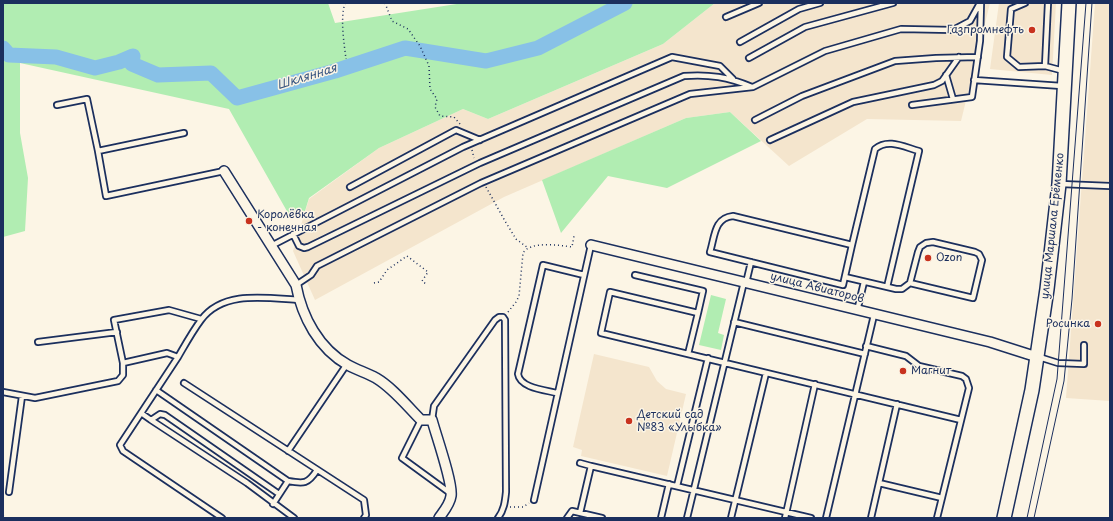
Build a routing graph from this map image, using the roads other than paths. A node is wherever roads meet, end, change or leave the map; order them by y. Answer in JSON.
{"nodes":[{"id":1,"x":759,"y":3,"type":"edge"},
{"id":2,"x":820,"y":3,"type":"edge"},
{"id":3,"x":893,"y":3,"type":"edge"},
{"id":4,"x":981,"y":3,"type":"edge"},
{"id":5,"x":1024,"y":3,"type":"edge"},
{"id":6,"x":1048,"y":3,"type":"edge"},
{"id":7,"x":1070,"y":3,"type":"edge"},
{"id":8,"x":726,"y":17,"type":"dead end"},
{"id":9,"x":740,"y":42,"type":"dead end"},
{"id":10,"x":959,"y":57,"type":"junction"},
{"id":11,"x":978,"y":57,"type":"junction"},
{"id":12,"x":749,"y":58,"type":"dead end"},
{"id":13,"x":1044,"y":66,"type":"junction"},
{"id":14,"x":1066,"y":72,"type":"junction"},
{"id":15,"x":946,"y":75,"type":"junction"},
{"id":16,"x":733,"y":80,"type":"junction"},
{"id":17,"x":974,"y":80,"type":"junction"},
{"id":18,"x":1065,"y":86,"type":"junction"},
{"id":19,"x":753,"y":87,"type":"junction"},
{"id":20,"x":953,"y":99,"type":"junction"},
{"id":21,"x":57,"y":104,"type":"dead end"},
{"id":22,"x":912,"y":105,"type":"dead end"},
{"id":23,"x":755,"y":120,"type":"dead end"},
{"id":24,"x":184,"y":133,"type":"dead end"},
{"id":25,"x":480,"y":140,"type":"junction"},
{"id":26,"x":770,"y":140,"type":"dead end"},
{"id":27,"x":98,"y":150,"type":"junction"},
{"id":28,"x":224,"y":171,"type":"joint"},
{"id":29,"x":1059,"y":184,"type":"junction"},
{"id":30,"x":1110,"y":186,"type":"edge"},
{"id":31,"x":350,"y":187,"type":"dead end"},
{"id":32,"x":293,"y":234,"type":"junction"},
{"id":33,"x":591,"y":245,"type":"joint"},
{"id":34,"x":852,"y":245,"type":"junction"},
{"id":35,"x":271,"y":246,"type":"junction"},
{"id":36,"x":751,"y":262,"type":"junction"},
{"id":37,"x":584,"y":275,"type":"junction"},
{"id":38,"x":635,"y":275,"type":"dead end"},
{"id":39,"x":845,"y":277,"type":"junction"},
{"id":40,"x":745,"y":282,"type":"junction"},
{"id":41,"x":864,"y":282,"type":"junction"},
{"id":42,"x":910,"y":283,"type":"junction"},
{"id":43,"x":296,"y":285,"type":"junction"},
{"id":44,"x":886,"y":287,"type":"junction"},
{"id":45,"x":299,"y":300,"type":"junction"},
{"id":46,"x":857,"y":310,"type":"junction"},
{"id":47,"x":698,"y":313,"type":"junction"},
{"id":48,"x":874,"y":315,"type":"junction"},
{"id":49,"x":201,"y":319,"type":"junction"},
{"id":50,"x":734,"y":322,"type":"junction"},
{"id":51,"x":117,"y":332,"type":"junction"},
{"id":52,"x":38,"y":342,"type":"dead end"},
{"id":53,"x":1084,"y":345,"type":"dead end"},
{"id":54,"x":866,"y":346,"type":"junction"},
{"id":55,"x":688,"y":354,"type":"junction"},
{"id":56,"x":865,"y":354,"type":"junction"},
{"id":57,"x":178,"y":357,"type":"junction"},
{"id":58,"x":1037,"y":357,"type":"junction"},
{"id":59,"x":708,"y":358,"type":"junction"},
{"id":60,"x":724,"y":362,"type":"junction"},
{"id":61,"x":123,"y":363,"type":"junction"},
{"id":62,"x":347,"y":364,"type":"junction"},
{"id":63,"x":766,"y":372,"type":"junction"},
{"id":64,"x":184,"y":383,"type":"dead end"},
{"id":65,"x":815,"y":384,"type":"junction"},
{"id":66,"x":156,"y":390,"type":"junction"},
{"id":67,"x":3,"y":392,"type":"edge"},
{"id":68,"x":557,"y":393,"type":"junction"},
{"id":69,"x":855,"y":394,"type":"junction"},
{"id":70,"x":22,"y":396,"type":"junction"},
{"id":71,"x":897,"y":404,"type":"junction"},
{"id":72,"x":141,"y":413,"type":"junction"},
{"id":73,"x":151,"y":420,"type":"junction"},
{"id":74,"x":421,"y":420,"type":"junction"},
{"id":75,"x":432,"y":420,"type":"junction"},
{"id":76,"x":961,"y":420,"type":"junction"},
{"id":77,"x":288,"y":451,"type":"junction"},
{"id":78,"x":580,"y":463,"type":"dead end"},
{"id":79,"x":591,"y":466,"type":"junction"},
{"id":80,"x":317,"y":470,"type":"junction"},
{"id":81,"x":288,"y":481,"type":"junction"},
{"id":82,"x":879,"y":483,"type":"junction"},
{"id":83,"x":669,"y":484,"type":"junction"},
{"id":84,"x":677,"y":486,"type":"junction"},
{"id":85,"x":694,"y":490,"type":"junction"},
{"id":86,"x":9,"y":492,"type":"dead end"},
{"id":87,"x":279,"y":494,"type":"junction"},
{"id":88,"x":451,"y":494,"type":"junction"},
{"id":89,"x":942,"y":498,"type":"junction"},
{"id":90,"x":534,"y":500,"type":"road end"},
{"id":91,"x":735,"y":500,"type":"junction"},
{"id":92,"x":273,"y":504,"type":"junction"},
{"id":93,"x":787,"y":512,"type":"junction"},
{"id":94,"x":580,"y":513,"type":"junction"},
{"id":95,"x":222,"y":518,"type":"edge"},
{"id":96,"x":294,"y":518,"type":"edge"},
{"id":97,"x":364,"y":518,"type":"edge"},
{"id":98,"x":439,"y":518,"type":"edge"},
{"id":99,"x":498,"y":518,"type":"edge"},
{"id":100,"x":567,"y":518,"type":"edge"},
{"id":101,"x":602,"y":518,"type":"edge"},
{"id":102,"x":661,"y":518,"type":"edge"},
{"id":103,"x":687,"y":518,"type":"edge"},
{"id":104,"x":731,"y":518,"type":"edge"},
{"id":105,"x":785,"y":518,"type":"edge"},
{"id":106,"x":811,"y":518,"type":"edge"},
{"id":107,"x":826,"y":518,"type":"edge"},
{"id":108,"x":871,"y":518,"type":"edge"},
{"id":109,"x":937,"y":518,"type":"edge"},
{"id":110,"x":1004,"y":518,"type":"edge"}],
"edges":[{"from":1,"to":8,"type":"lane"},
{"from":2,"to":9,"type":"lane"},
{"from":3,"to":12,"type":"lane"},
{"from":4,"to":11,"type":"lane"},
{"from":4,"to":19,"type":"lane"},
{"from":5,"to":13,"type":"lane"},
{"from":6,"to":13,"type":"lane"},
{"from":7,"to":14,"type":"main road","name":"улица Маршала Ерёменко"},
{"from":10,"to":11,"type":"lane"},
{"from":10,"to":15,"type":"lane"},
{"from":10,"to":23,"type":"lane"},
{"from":11,"to":17,"type":"lane"},
{"from":13,"to":14,"type":"lane"},
{"from":14,"to":18,"type":"main road","name":"улица Маршала Ерёменко"},
{"from":15,"to":20,"type":"lane"},
{"from":15,"to":26,"type":"lane"},
{"from":16,"to":19,"type":"lane"},
{"from":16,"to":25,"type":"lane"},
{"from":16,"to":32,"type":"lane"},
{"from":17,"to":18,"type":"lane"},
{"from":17,"to":20,"type":"lane"},
{"from":18,"to":29,"type":"main road","name":"улица Маршала Ерёменко"},
{"from":19,"to":43,"type":"lane"},
{"from":20,"to":22,"type":"lane"},
{"from":21,"to":27,"type":"lane"},
{"from":24,"to":27,"type":"lane"},
{"from":25,"to":31,"type":"lane"},
{"from":25,"to":32,"type":"lane"},
{"from":27,"to":28,"type":"lane"},
{"from":28,"to":35,"type":"street"},
{"from":29,"to":30,"type":"lane"},
{"from":29,"to":58,"type":"main road","name":"улица Маршала Ерёменко"},
{"from":32,"to":35,"type":"lane"},
{"from":33,"to":37,"type":"lane"},
{"from":33,"to":40,"type":"street","name":"улица Авиаторов"},
{"from":34,"to":36,"type":"lane"},
{"from":34,"to":39,"type":"lane"},
{"from":34,"to":44,"type":"lane"},
{"from":35,"to":43,"type":"street"},
{"from":36,"to":39,"type":"lane"},
{"from":36,"to":40,"type":"lane"},
{"from":37,"to":68,"type":"lane"},
{"from":37,"to":68,"type":"lane"},
{"from":38,"to":47,"type":"lane"},
{"from":39,"to":41,"type":"lane"},
{"from":40,"to":46,"type":"street","name":"улица Авиаторов"},
{"from":40,"to":50,"type":"lane"},
{"from":41,"to":44,"type":"lane"},
{"from":41,"to":46,"type":"lane"},
{"from":42,"to":42,"type":"lane"},
{"from":42,"to":44,"type":"lane"},
{"from":43,"to":45,"type":"street"},
{"from":45,"to":49,"type":"lane"},
{"from":45,"to":62,"type":"street"},
{"from":46,"to":48,"type":"street","name":"улица Авиаторов"},
{"from":47,"to":55,"type":"lane"},
{"from":47,"to":55,"type":"lane"},
{"from":48,"to":54,"type":"lane"},
{"from":48,"to":58,"type":"street","name":"улица Авиаторов"},
{"from":49,"to":51,"type":"lane"},
{"from":49,"to":57,"type":"lane"},
{"from":50,"to":56,"type":"lane"},
{"from":50,"to":60,"type":"lane"},
{"from":51,"to":52,"type":"lane"},
{"from":51,"to":61,"type":"lane"},
{"from":53,"to":58,"type":"lane"},
{"from":54,"to":56,"type":"lane"},
{"from":54,"to":76,"type":"lane"},
{"from":55,"to":59,"type":"lane"},
{"from":56,"to":69,"type":"lane"},
{"from":57,"to":61,"type":"lane"},
{"from":57,"to":66,"type":"lane"},
{"from":58,"to":110,"type":"main road","name":"улица Маршала Ерёменко"},
{"from":59,"to":60,"type":"lane"},
{"from":59,"to":84,"type":"lane"},
{"from":60,"to":63,"type":"lane"},
{"from":60,"to":85,"type":"lane"},
{"from":61,"to":70,"type":"lane"},
{"from":62,"to":74,"type":"street"},
{"from":62,"to":77,"type":"lane"},
{"from":63,"to":65,"type":"lane"},
{"from":63,"to":91,"type":"lane"},
{"from":64,"to":77,"type":"lane"},
{"from":65,"to":69,"type":"lane"},
{"from":65,"to":93,"type":"lane"},
{"from":66,"to":72,"type":"lane"},
{"from":66,"to":81,"type":"lane"},
{"from":67,"to":70,"type":"lane"},
{"from":68,"to":90,"type":"lane"},
{"from":69,"to":71,"type":"lane"},
{"from":69,"to":107,"type":"lane"},
{"from":70,"to":86,"type":"lane"},
{"from":71,"to":76,"type":"lane"},
{"from":71,"to":82,"type":"lane"},
{"from":72,"to":73,"type":"lane"},
{"from":72,"to":95,"type":"lane"},
{"from":73,"to":87,"type":"lane"},
{"from":73,"to":92,"type":"lane"},
{"from":74,"to":75,"type":"street"},
{"from":74,"to":88,"type":"lane"},
{"from":75,"to":88,"type":"street"},
{"from":75,"to":99,"type":"lane"},
{"from":76,"to":89,"type":"lane"},
{"from":77,"to":80,"type":"lane"},
{"from":78,"to":79,"type":"lane"},
{"from":79,"to":83,"type":"lane"},
{"from":79,"to":94,"type":"lane"},
{"from":80,"to":81,"type":"lane"},
{"from":80,"to":97,"type":"lane"},
{"from":81,"to":87,"type":"lane"},
{"from":82,"to":89,"type":"lane"},
{"from":82,"to":108,"type":"lane"},
{"from":83,"to":84,"type":"lane"},
{"from":83,"to":102,"type":"lane"},
{"from":84,"to":85,"type":"lane"},
{"from":85,"to":91,"type":"lane"},
{"from":85,"to":103,"type":"lane"},
{"from":87,"to":92,"type":"lane"},
{"from":88,"to":98,"type":"street"},
{"from":89,"to":109,"type":"lane"},
{"from":91,"to":93,"type":"lane"},
{"from":91,"to":104,"type":"lane"},
{"from":92,"to":96,"type":"lane"},
{"from":93,"to":105,"type":"lane"},
{"from":93,"to":106,"type":"lane"},
{"from":94,"to":100,"type":"lane"},
{"from":94,"to":101,"type":"lane"}]}
